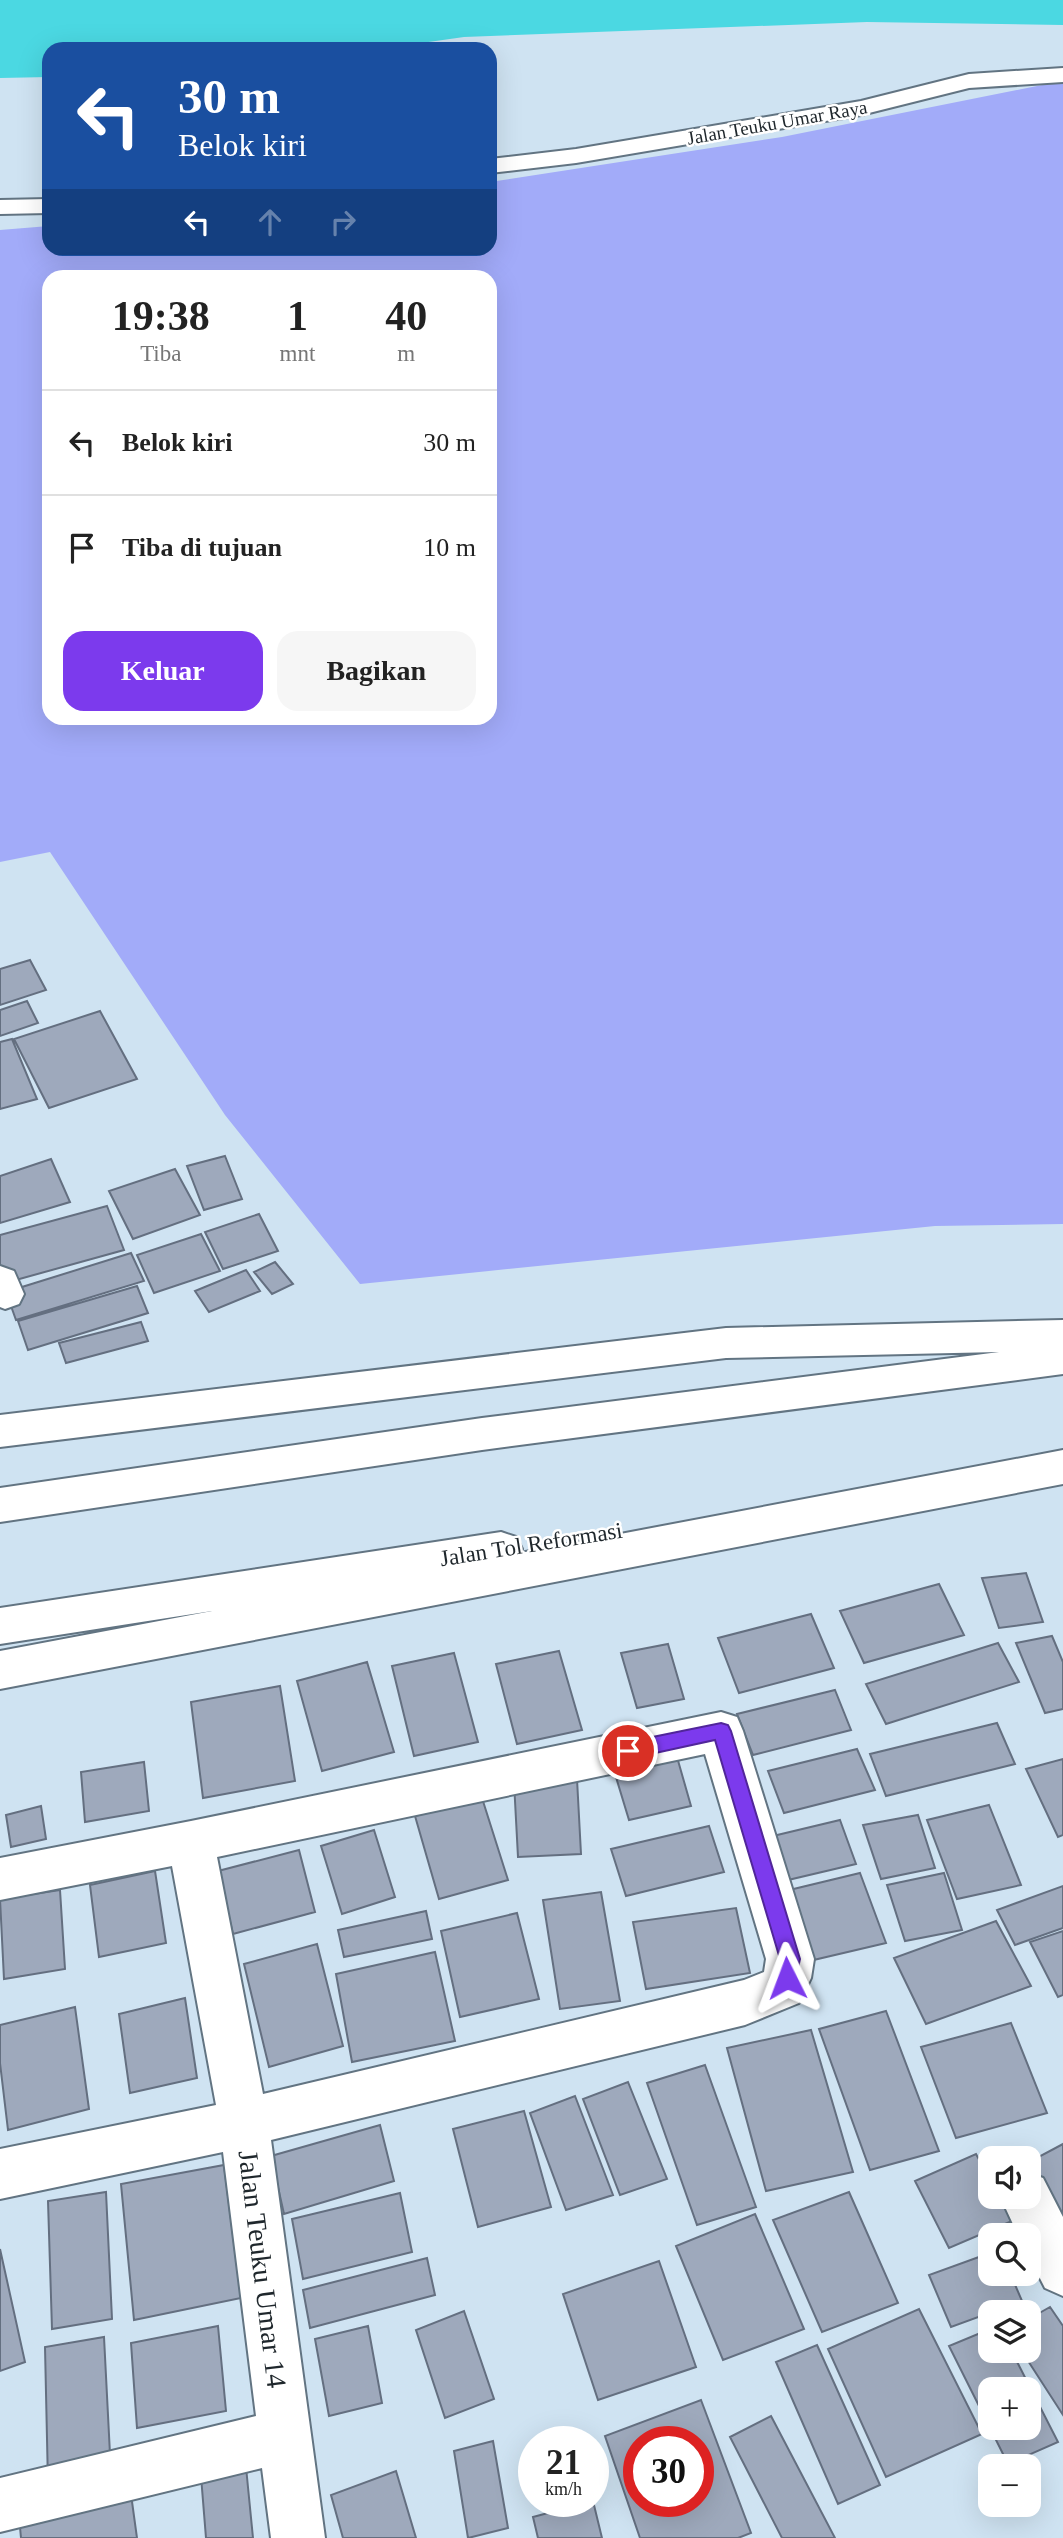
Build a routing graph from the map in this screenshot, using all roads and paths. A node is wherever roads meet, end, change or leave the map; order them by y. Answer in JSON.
{"nodes":[{"id":1,"x":1063,"y":75,"type":"edge"},
{"id":2,"x":497,"y":165,"type":"edge"},
{"id":3,"x":42,"y":206,"type":"edge"},
{"id":4,"x":0,"y":207,"type":"edge"},
{"id":5,"x":1063,"y":1335,"type":"edge"},
{"id":6,"x":1063,"y":1359,"type":"edge"},
{"id":7,"x":0,"y":1431,"type":"edge"},
{"id":8,"x":1063,"y":1464,"type":"edge"},
{"id":9,"x":0,"y":1505,"type":"edge"},
{"id":10,"x":0,"y":1626,"type":"edge"},
{"id":11,"x":0,"y":1670,"type":"edge"},
{"id":12,"x":191,"y":1842,"type":"junction"},
{"id":13,"x":0,"y":1879,"type":"edge"},
{"id":14,"x":244,"y":2123,"type":"junction"},
{"id":15,"x":0,"y":2174,"type":"edge"},
{"id":16,"x":1032,"y":2209,"type":"edge"},
{"id":17,"x":1063,"y":2270,"type":"edge"},
{"id":18,"x":284,"y":2436,"type":"junction"},
{"id":19,"x":0,"y":2505,"type":"edge"},
{"id":20,"x":298,"y":2538,"type":"edge"}],
"edges":[{"from":1,"to":2,"type":"main road","name":"Jalan Teuku Umar Raya"},
{"from":3,"to":4,"type":"main road"},
{"from":5,"to":7,"type":"main road"},
{"from":6,"to":9,"type":"main road"},
{"from":8,"to":10,"type":"main road","name":"Jalan Tol Reformasi"},
{"from":8,"to":11,"type":"main road"},
{"from":12,"to":13,"type":"main road"},
{"from":12,"to":14,"type":"main road"},
{"from":12,"to":14,"type":"main road"},
{"from":14,"to":15,"type":"main road","name":"Jalan Teuku Umar 14"},
{"from":14,"to":18,"type":"main road","name":"Jalan Teuku Umar 14"},
{"from":16,"to":17,"type":"main road"},
{"from":18,"to":19,"type":"main road"},
{"from":18,"to":20,"type":"main road","name":"Jalan Teuku Umar 14"}]}
